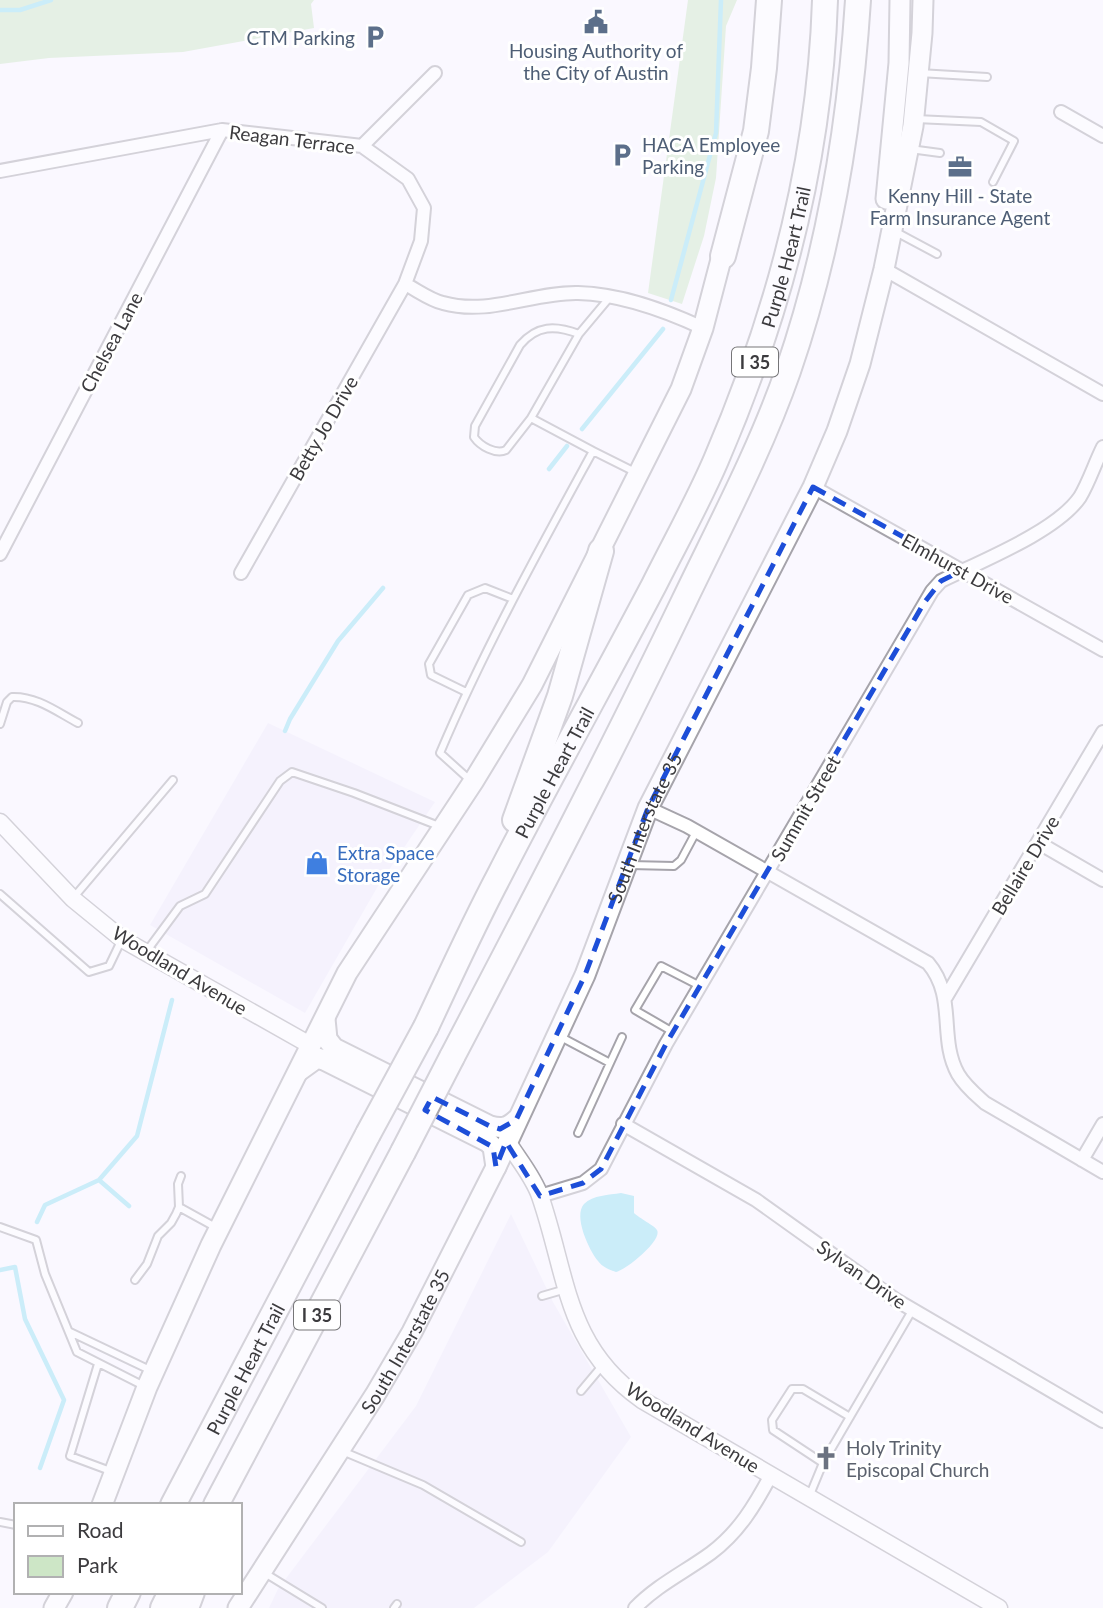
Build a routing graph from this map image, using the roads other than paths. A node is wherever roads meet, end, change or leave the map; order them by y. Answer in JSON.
{"nodes":[{"id":1,"x":758,"y":0,"type":"edge"},
{"id":2,"x":769,"y":0,"type":"edge"},
{"id":3,"x":825,"y":0,"type":"edge"},
{"id":4,"x":858,"y":0,"type":"edge"},
{"id":5,"x":900,"y":0,"type":"edge"},
{"id":6,"x":923,"y":0,"type":"edge"},
{"id":7,"x":435,"y":73,"type":"dead end"},
{"id":8,"x":918,"y":73,"type":"junction"},
{"id":9,"x":987,"y":77,"type":"dead end"},
{"id":10,"x":1061,"y":112,"type":"dead end"},
{"id":11,"x":914,"y":119,"type":"junction"},
{"id":12,"x":222,"y":130,"type":"junction"},
{"id":13,"x":1103,"y":136,"type":"edge"},
{"id":14,"x":362,"y":146,"type":"junction"},
{"id":15,"x":908,"y":149,"type":"junction"},
{"id":16,"x":940,"y":153,"type":"dead end"},
{"id":17,"x":0,"y":171,"type":"edge"},
{"id":18,"x":993,"y":182,"type":"dead end"},
{"id":19,"x":892,"y":230,"type":"junction"},
{"id":20,"x":937,"y":254,"type":"dead end"},
{"id":21,"x":723,"y":256,"type":"junction"},
{"id":22,"x":884,"y":269,"type":"junction"},
{"id":23,"x":405,"y":284,"type":"junction"},
{"id":24,"x":610,"y":297,"type":"junction"},
{"id":25,"x":878,"y":297,"type":"junction"},
{"id":26,"x":703,"y":328,"type":"junction"},
{"id":27,"x":579,"y":334,"type":"junction"},
{"id":28,"x":1103,"y":394,"type":"edge"},
{"id":29,"x":531,"y":418,"type":"junction"},
{"id":30,"x":1103,"y":447,"type":"edge"},
{"id":31,"x":593,"y":451,"type":"junction"},
{"id":32,"x":639,"y":474,"type":"junction"},
{"id":33,"x":813,"y":487,"type":"junction"},
{"id":34,"x":4,"y":539,"type":"edge"},
{"id":35,"x":601,"y":551,"type":"junction"},
{"id":36,"x":0,"y":554,"type":"edge"},
{"id":37,"x":962,"y":570,"type":"junction"},
{"id":38,"x":241,"y":573,"type":"dead end"},
{"id":39,"x":513,"y":599,"type":"junction"},
{"id":40,"x":1103,"y":650,"type":"edge"},
{"id":41,"x":466,"y":692,"type":"junction"},
{"id":42,"x":78,"y":723,"type":"dead end"},
{"id":43,"x":0,"y":724,"type":"edge"},
{"id":44,"x":1103,"y":732,"type":"edge"},
{"id":45,"x":173,"y":779,"type":"dead end"},
{"id":46,"x":473,"y":782,"type":"junction"},
{"id":47,"x":648,"y":808,"type":"junction"},
{"id":48,"x":0,"y":822,"type":"edge"},
{"id":49,"x":442,"y":828,"type":"junction"},
{"id":50,"x":696,"y":832,"type":"junction"},
{"id":51,"x":1039,"y":843,"type":"junction"},
{"id":52,"x":626,"y":865,"type":"junction"},
{"id":53,"x":767,"y":872,"type":"junction"},
{"id":54,"x":498,"y":877,"type":"junction"},
{"id":55,"x":1103,"y":880,"type":"edge"},
{"id":56,"x":0,"y":894,"type":"edge"},
{"id":57,"x":73,"y":899,"type":"junction"},
{"id":58,"x":122,"y":939,"type":"junction"},
{"id":59,"x":145,"y":953,"type":"junction"},
{"id":60,"x":700,"y":986,"type":"junction"},
{"id":61,"x":946,"y":997,"type":"junction"},
{"id":62,"x":325,"y":1018,"type":"junction"},
{"id":63,"x":673,"y":1032,"type":"junction"},
{"id":64,"x":558,"y":1035,"type":"junction"},
{"id":65,"x":622,"y":1037,"type":"dead end"},
{"id":66,"x":310,"y":1045,"type":"junction"},
{"id":67,"x":610,"y":1063,"type":"junction"},
{"id":68,"x":297,"y":1073,"type":"junction"},
{"id":69,"x":516,"y":1120,"type":"junction"},
{"id":70,"x":624,"y":1124,"type":"junction"},
{"id":71,"x":1103,"y":1124,"type":"edge"},
{"id":72,"x":578,"y":1133,"type":"dead end"},
{"id":73,"x":507,"y":1141,"type":"junction"},
{"id":74,"x":1082,"y":1160,"type":"junction"},
{"id":75,"x":495,"y":1167,"type":"junction"},
{"id":76,"x":1103,"y":1172,"type":"edge"},
{"id":77,"x":181,"y":1176,"type":"dead end"},
{"id":78,"x":540,"y":1196,"type":"junction"},
{"id":79,"x":179,"y":1207,"type":"junction"},
{"id":80,"x":0,"y":1227,"type":"edge"},
{"id":81,"x":218,"y":1229,"type":"junction"},
{"id":82,"x":135,"y":1280,"type":"dead end"},
{"id":83,"x":566,"y":1289,"type":"junction"},
{"id":84,"x":542,"y":1296,"type":"dead end"},
{"id":85,"x":913,"y":1309,"type":"junction"},
{"id":86,"x":70,"y":1332,"type":"junction"},
{"id":87,"x":98,"y":1364,"type":"junction"},
{"id":88,"x":603,"y":1365,"type":"junction"},
{"id":89,"x":150,"y":1380,"type":"junction"},
{"id":90,"x":581,"y":1391,"type":"dead end"},
{"id":91,"x":850,"y":1417,"type":"junction"},
{"id":92,"x":1103,"y":1421,"type":"edge"},
{"id":93,"x":340,"y":1450,"type":"junction"},
{"id":94,"x":823,"y":1463,"type":"junction"},
{"id":95,"x":115,"y":1472,"type":"junction"},
{"id":96,"x":771,"y":1475,"type":"junction"},
{"id":97,"x":231,"y":1478,"type":"junction"},
{"id":98,"x":809,"y":1497,"type":"junction"},
{"id":99,"x":103,"y":1503,"type":"edge"},
{"id":100,"x":174,"y":1503,"type":"edge"},
{"id":101,"x":217,"y":1503,"type":"edge"},
{"id":102,"x":223,"y":1503,"type":"edge"},
{"id":103,"x":521,"y":1542,"type":"dead end"},
{"id":104,"x":261,"y":1571,"type":"junction"},
{"id":105,"x":238,"y":1608,"type":"edge"},
{"id":106,"x":322,"y":1608,"type":"edge"},
{"id":107,"x":635,"y":1608,"type":"edge"},
{"id":108,"x":999,"y":1608,"type":"edge"}],
"edges":[{"from":1,"to":21,"type":"main road"},
{"from":2,"to":21,"type":"highway"},
{"from":3,"to":54,"type":"highway","name":"Purple Heart Trail","number":"I 35"},
{"from":4,"to":97,"type":"highway","name":"Purple Heart Trail","number":"I 35","bridge":true},
{"from":5,"to":25,"type":"main road"},
{"from":6,"to":8,"type":"main road","name":"South Interstate 35"},
{"from":7,"to":14,"type":"street"},
{"from":8,"to":9,"type":"lane"},
{"from":8,"to":11,"type":"main road","name":"South Interstate 35"},
{"from":10,"to":13,"type":"street"},
{"from":11,"to":15,"type":"main road","name":"South Interstate 35"},
{"from":11,"to":18,"type":"lane"},
{"from":12,"to":14,"type":"street","name":"Reagan Terrace"},
{"from":12,"to":17,"type":"street","name":"Reagan Terrace"},
{"from":12,"to":34,"type":"street","name":"Chelsea Lane"},
{"from":14,"to":23,"type":"street","name":"Reagan Terrace"},
{"from":15,"to":16,"type":"lane"},
{"from":15,"to":19,"type":"main road","name":"South Interstate 35"},
{"from":19,"to":20,"type":"lane"},
{"from":19,"to":22,"type":"main road","name":"South Interstate 35"},
{"from":21,"to":26,"type":"main road"},
{"from":22,"to":25,"type":"main road","name":"South Interstate 35"},
{"from":22,"to":28,"type":"street"},
{"from":23,"to":24,"type":"street"},
{"from":23,"to":38,"type":"street","name":"Betty Jo Drive"},
{"from":24,"to":26,"type":"street"},
{"from":24,"to":27,"type":"lane"},
{"from":25,"to":33,"type":"main road","name":"South Interstate 35"},
{"from":26,"to":32,"type":"main road"},
{"from":27,"to":29,"type":"lane"},
{"from":27,"to":29,"type":"lane"},
{"from":29,"to":31,"type":"lane"},
{"from":30,"to":37,"type":"street","name":"Summit Street"},
{"from":31,"to":32,"type":"lane"},
{"from":31,"to":39,"type":"lane"},
{"from":32,"to":35,"type":"main road"},
{"from":33,"to":37,"type":"street","name":"Elmhurst Drive"},
{"from":33,"to":47,"type":"main road","name":"South Interstate 35"},
{"from":34,"to":36,"type":"street","name":"Chelsea Lane"},
{"from":35,"to":46,"type":"main road"},
{"from":35,"to":54,"type":"highway"},
{"from":37,"to":40,"type":"street","name":"Elmhurst Drive"},
{"from":37,"to":53,"type":"street","name":"Summit Street"},
{"from":39,"to":41,"type":"lane"},
{"from":39,"to":41,"type":"lane"},
{"from":41,"to":46,"type":"lane"},
{"from":42,"to":43,"type":"lane"},
{"from":44,"to":51,"type":"street","name":"Bellaire Drive"},
{"from":45,"to":57,"type":"lane"},
{"from":46,"to":49,"type":"main road"},
{"from":47,"to":50,"type":"street"},
{"from":47,"to":52,"type":"main road","name":"South Interstate 35"},
{"from":48,"to":57,"type":"street","name":"Woodland Avenue"},
{"from":49,"to":59,"type":"lane"},
{"from":49,"to":62,"type":"main road"},
{"from":50,"to":52,"type":"lane"},
{"from":50,"to":53,"type":"street"},
{"from":51,"to":55,"type":"street"},
{"from":51,"to":61,"type":"street","name":"Bellaire Drive"},
{"from":52,"to":64,"type":"main road","name":"South Interstate 35"},
{"from":53,"to":60,"type":"street","name":"Summit Street"},
{"from":53,"to":61,"type":"street"},
{"from":54,"to":100,"type":"highway","name":"Purple Heart Trail","number":"I 35","bridge":true},
{"from":56,"to":58,"type":"lane"},
{"from":57,"to":58,"type":"street","name":"Woodland Avenue"},
{"from":58,"to":59,"type":"street","name":"Woodland Avenue"},
{"from":59,"to":66,"type":"street","name":"Woodland Avenue"},
{"from":60,"to":63,"type":"street","name":"Summit Street"},
{"from":60,"to":63,"type":"lane"},
{"from":61,"to":74,"type":"street"},
{"from":62,"to":66,"type":"main road"},
{"from":62,"to":69,"type":"main road"},
{"from":63,"to":70,"type":"street","name":"Summit Street"},
{"from":64,"to":67,"type":"lane"},
{"from":64,"to":69,"type":"main road","name":"South Interstate 35"},
{"from":65,"to":67,"type":"lane"},
{"from":66,"to":68,"type":"main road"},
{"from":67,"to":72,"type":"lane"},
{"from":68,"to":75,"type":"main road"},
{"from":68,"to":81,"type":"main road"},
{"from":69,"to":73,"type":"main road","name":"South Interstate 35"},
{"from":70,"to":78,"type":"street","name":"Summit Street"},
{"from":70,"to":85,"type":"street","name":"Sylvan Drive"},
{"from":71,"to":74,"type":"street"},
{"from":73,"to":75,"type":"main road","name":"South Interstate 35"},
{"from":73,"to":78,"type":"street","name":"Woodland Avenue"},
{"from":74,"to":76,"type":"street"},
{"from":75,"to":93,"type":"main road","name":"South Interstate 35"},
{"from":77,"to":79,"type":"lane"},
{"from":78,"to":83,"type":"street","name":"Woodland Avenue"},
{"from":79,"to":81,"type":"lane"},
{"from":79,"to":82,"type":"lane"},
{"from":80,"to":86,"type":"lane"},
{"from":81,"to":89,"type":"main road"},
{"from":83,"to":84,"type":"lane"},
{"from":83,"to":88,"type":"street","name":"Woodland Avenue"},
{"from":85,"to":91,"type":"lane"},
{"from":85,"to":92,"type":"street","name":"Sylvan Drive"},
{"from":86,"to":87,"type":"lane"},
{"from":86,"to":89,"type":"lane"},
{"from":87,"to":89,"type":"lane"},
{"from":87,"to":95,"type":"lane"},
{"from":88,"to":90,"type":"lane"},
{"from":88,"to":96,"type":"street","name":"Woodland Avenue"},
{"from":89,"to":95,"type":"main road"},
{"from":91,"to":94,"type":"lane"},
{"from":91,"to":94,"type":"lane"},
{"from":93,"to":103,"type":"lane"},
{"from":93,"to":104,"type":"main road","name":"South Interstate 35"},
{"from":94,"to":98,"type":"lane"},
{"from":95,"to":99,"type":"main road"},
{"from":96,"to":98,"type":"street","name":"Woodland Avenue"},
{"from":96,"to":107,"type":"street"},
{"from":97,"to":101,"type":"highway","name":"Purple Heart Trail","number":"I 35"},
{"from":97,"to":102,"type":"highway"},
{"from":98,"to":108,"type":"street","name":"Woodland Avenue"},
{"from":104,"to":105,"type":"main road","name":"South Interstate 35"},
{"from":104,"to":106,"type":"lane"}]}
